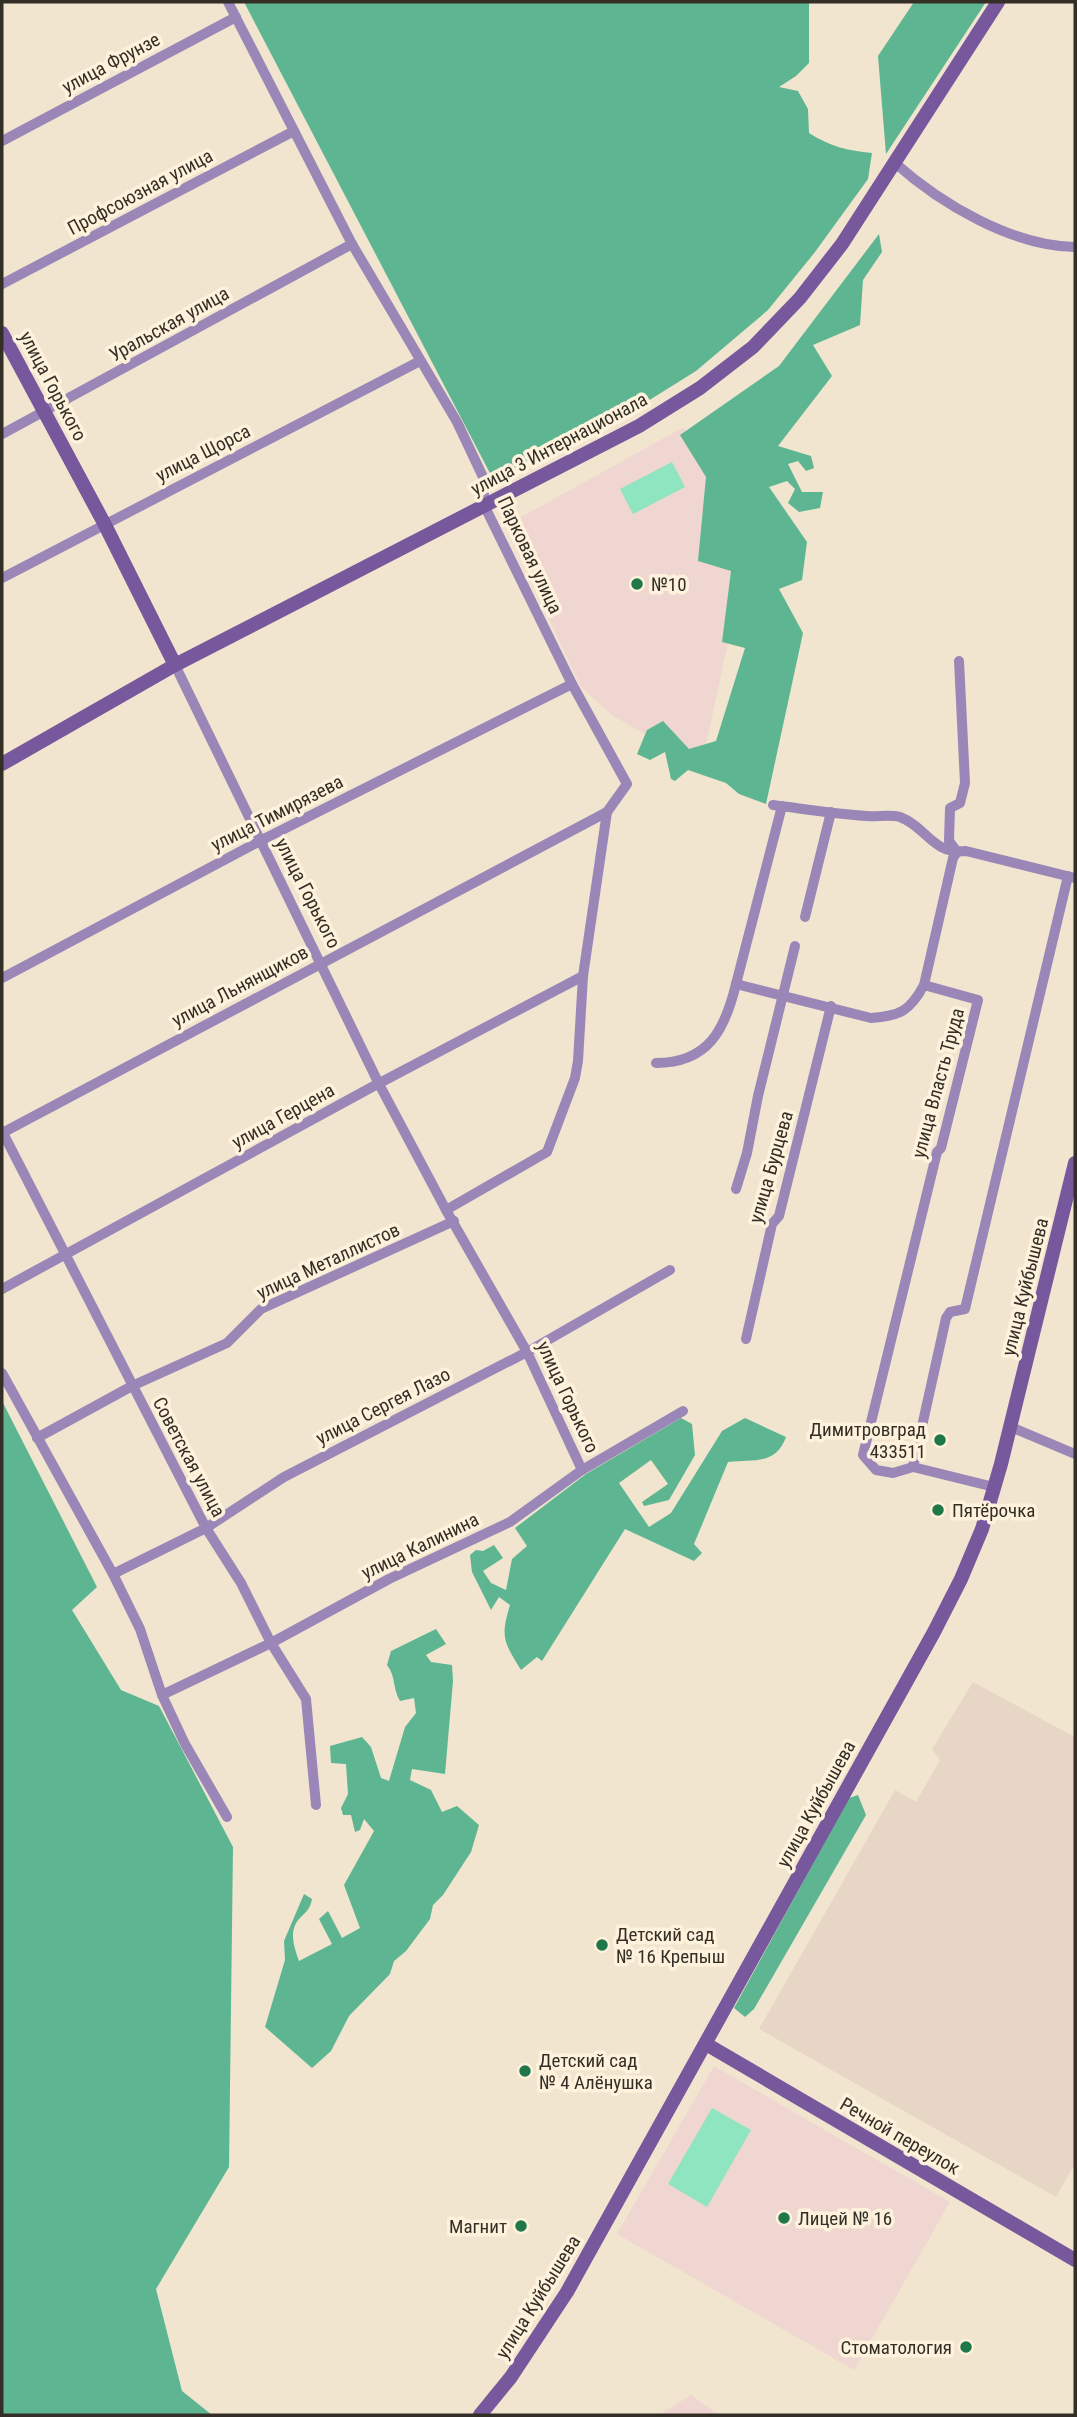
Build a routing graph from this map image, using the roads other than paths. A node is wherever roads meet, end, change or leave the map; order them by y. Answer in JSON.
{"nodes":[{"id":1,"x":228,"y":2,"type":"edge"},
{"id":2,"x":998,"y":2,"type":"edge"},
{"id":3,"x":236,"y":17,"type":"junction"},
{"id":4,"x":294,"y":131,"type":"junction"},
{"id":5,"x":2,"y":141,"type":"edge"},
{"id":6,"x":895,"y":163,"type":"junction"},
{"id":7,"x":352,"y":244,"type":"junction"},
{"id":8,"x":1075,"y":247,"type":"edge"},
{"id":9,"x":2,"y":284,"type":"edge"},
{"id":10,"x":2,"y":332,"type":"edge"},
{"id":11,"x":420,"y":361,"type":"junction"},
{"id":12,"x":45,"y":412,"type":"junction"},
{"id":13,"x":2,"y":434,"type":"edge"},
{"id":14,"x":484,"y":505,"type":"junction"},
{"id":15,"x":104,"y":523,"type":"junction"},
{"id":16,"x":2,"y":578,"type":"edge"},
{"id":17,"x":959,"y":661,"type":"dead end"},
{"id":18,"x":175,"y":665,"type":"junction"},
{"id":19,"x":572,"y":684,"type":"junction"},
{"id":20,"x":2,"y":764,"type":"edge"},
{"id":21,"x":607,"y":812,"type":"junction"},
{"id":22,"x":831,"y":812,"type":"junction"},
{"id":23,"x":260,"y":841,"type":"junction"},
{"id":24,"x":957,"y":852,"type":"junction"},
{"id":25,"x":1072,"y":877,"type":"edge"},
{"id":26,"x":805,"y":917,"type":"dead end"},
{"id":27,"x":795,"y":946,"type":"dead end"},
{"id":28,"x":321,"y":963,"type":"junction"},
{"id":29,"x":583,"y":976,"type":"junction"},
{"id":30,"x":2,"y":978,"type":"edge"},
{"id":31,"x":736,"y":984,"type":"junction"},
{"id":32,"x":924,"y":985,"type":"junction"},
{"id":33,"x":782,"y":995,"type":"junction"},
{"id":34,"x":831,"y":1006,"type":"junction"},
{"id":35,"x":656,"y":1063,"type":"dead end"},
{"id":36,"x":379,"y":1084,"type":"junction"},
{"id":37,"x":2,"y":1132,"type":"edge"},
{"id":38,"x":1075,"y":1163,"type":"edge"},
{"id":39,"x":736,"y":1189,"type":"dead end"},
{"id":40,"x":446,"y":1210,"type":"junction"},
{"id":41,"x":454,"y":1221,"type":"junction"},
{"id":42,"x":66,"y":1254,"type":"junction"},
{"id":43,"x":670,"y":1270,"type":"dead end"},
{"id":44,"x":2,"y":1289,"type":"edge"},
{"id":45,"x":746,"y":1339,"type":"dead end"},
{"id":46,"x":527,"y":1352,"type":"junction"},
{"id":47,"x":2,"y":1373,"type":"edge"},
{"id":48,"x":132,"y":1385,"type":"junction"},
{"id":49,"x":683,"y":1411,"type":"dead end"},
{"id":50,"x":1011,"y":1427,"type":"junction"},
{"id":51,"x":37,"y":1438,"type":"junction"},
{"id":52,"x":1075,"y":1454,"type":"edge"},
{"id":53,"x":913,"y":1467,"type":"junction"},
{"id":54,"x":582,"y":1470,"type":"junction"},
{"id":55,"x":994,"y":1488,"type":"junction"},
{"id":56,"x":206,"y":1528,"type":"junction"},
{"id":57,"x":113,"y":1574,"type":"junction"},
{"id":58,"x":271,"y":1643,"type":"junction"},
{"id":59,"x":162,"y":1695,"type":"junction"},
{"id":60,"x":316,"y":1805,"type":"dead end"},
{"id":61,"x":227,"y":1817,"type":"dead end"},
{"id":62,"x":706,"y":2044,"type":"junction"},
{"id":63,"x":1075,"y":2260,"type":"edge"},
{"id":64,"x":480,"y":2415,"type":"edge"}],
"edges":[{"from":1,"to":3,"type":"street","name":"Парковая улица"},
{"from":2,"to":6,"type":"main road","name":"улица 3 Интернационала"},
{"from":3,"to":4,"type":"street","name":"Парковая улица"},
{"from":3,"to":5,"type":"street","name":"улица Фрунзе"},
{"from":4,"to":7,"type":"street","name":"Парковая улица"},
{"from":4,"to":9,"type":"street","name":"Профсоюзная улица"},
{"from":6,"to":8,"type":"street"},
{"from":6,"to":14,"type":"main road","name":"улица 3 Интернационала"},
{"from":7,"to":11,"type":"street","name":"Парковая улица"},
{"from":7,"to":12,"type":"street","name":"Уральская улица"},
{"from":10,"to":12,"type":"main road","name":"улица Горького"},
{"from":11,"to":14,"type":"street","name":"Парковая улица"},
{"from":11,"to":15,"type":"street","name":"улица Щорса"},
{"from":12,"to":13,"type":"street","name":"Уральская улица"},
{"from":12,"to":15,"type":"main road","name":"улица Горького"},
{"from":14,"to":18,"type":"main road","name":"улица 3 Интернационала"},
{"from":14,"to":19,"type":"street","name":"Парковая улица"},
{"from":15,"to":16,"type":"street","name":"улица Щорса"},
{"from":15,"to":18,"type":"main road","name":"улица Горького"},
{"from":17,"to":24,"type":"street"},
{"from":18,"to":20,"type":"main road","name":"улица 3 Интернационала"},
{"from":18,"to":23,"type":"street","name":"улица Горького"},
{"from":19,"to":21,"type":"street","name":"Парковая улица"},
{"from":19,"to":23,"type":"street","name":"улица Тимирязева"},
{"from":21,"to":28,"type":"street","name":"улица Льнянщиков"},
{"from":21,"to":29,"type":"street","name":"Парковая улица"},
{"from":22,"to":24,"type":"street"},
{"from":22,"to":26,"type":"street"},
{"from":22,"to":31,"type":"street"},
{"from":23,"to":28,"type":"street","name":"улица Горького"},
{"from":23,"to":30,"type":"street","name":"улица Тимирязева"},
{"from":24,"to":25,"type":"street"},
{"from":24,"to":32,"type":"street"},
{"from":25,"to":53,"type":"street"},
{"from":27,"to":33,"type":"street","name":"улица Бурцева"},
{"from":28,"to":36,"type":"street","name":"улица Горького"},
{"from":28,"to":37,"type":"street","name":"улица Льнянщиков"},
{"from":29,"to":36,"type":"street","name":"улица Герцена"},
{"from":29,"to":40,"type":"street","name":"Парковая улица"},
{"from":31,"to":33,"type":"street"},
{"from":31,"to":35,"type":"street"},
{"from":32,"to":34,"type":"street"},
{"from":32,"to":53,"type":"street","name":"улица Власть Труда"},
{"from":33,"to":34,"type":"street"},
{"from":33,"to":39,"type":"street","name":"улица Бурцева"},
{"from":34,"to":45,"type":"street","name":"улица Бурцева"},
{"from":36,"to":40,"type":"street","name":"улица Горького"},
{"from":36,"to":42,"type":"street","name":"улица Герцена"},
{"from":37,"to":42,"type":"street","name":"Советская улица"},
{"from":38,"to":50,"type":"main road","name":"улица Куйбышева"},
{"from":40,"to":41,"type":"street","name":"улица Горького"},
{"from":41,"to":46,"type":"street","name":"улица Горького"},
{"from":41,"to":48,"type":"street","name":"улица Металлистов"},
{"from":42,"to":44,"type":"street","name":"улица Герцена"},
{"from":42,"to":48,"type":"street","name":"Советская улица"},
{"from":43,"to":46,"type":"street","name":"улица Сергея Лазо"},
{"from":46,"to":54,"type":"street","name":"улица Горького"},
{"from":46,"to":56,"type":"street","name":"улица Сергея Лазо"},
{"from":47,"to":51,"type":"street"},
{"from":48,"to":51,"type":"street","name":"улица Металлистов"},
{"from":48,"to":56,"type":"street","name":"Советская улица"},
{"from":49,"to":54,"type":"street","name":"улица Калинина"},
{"from":50,"to":52,"type":"street"},
{"from":50,"to":55,"type":"main road","name":"улица Куйбышева"},
{"from":51,"to":57,"type":"street"},
{"from":53,"to":55,"type":"street"},
{"from":54,"to":58,"type":"street","name":"улица Калинина"},
{"from":55,"to":62,"type":"main road","name":"улица Куйбышева"},
{"from":56,"to":57,"type":"street","name":"улица Сергея Лазо"},
{"from":56,"to":58,"type":"street","name":"Советская улица"},
{"from":57,"to":59,"type":"street"},
{"from":58,"to":59,"type":"street","name":"улица Калинина"},
{"from":58,"to":60,"type":"street","name":"Советская улица"},
{"from":59,"to":61,"type":"street"},
{"from":62,"to":63,"type":"main road","name":"Речной переулок"},
{"from":62,"to":64,"type":"main road","name":"улица Куйбышева"}]}
